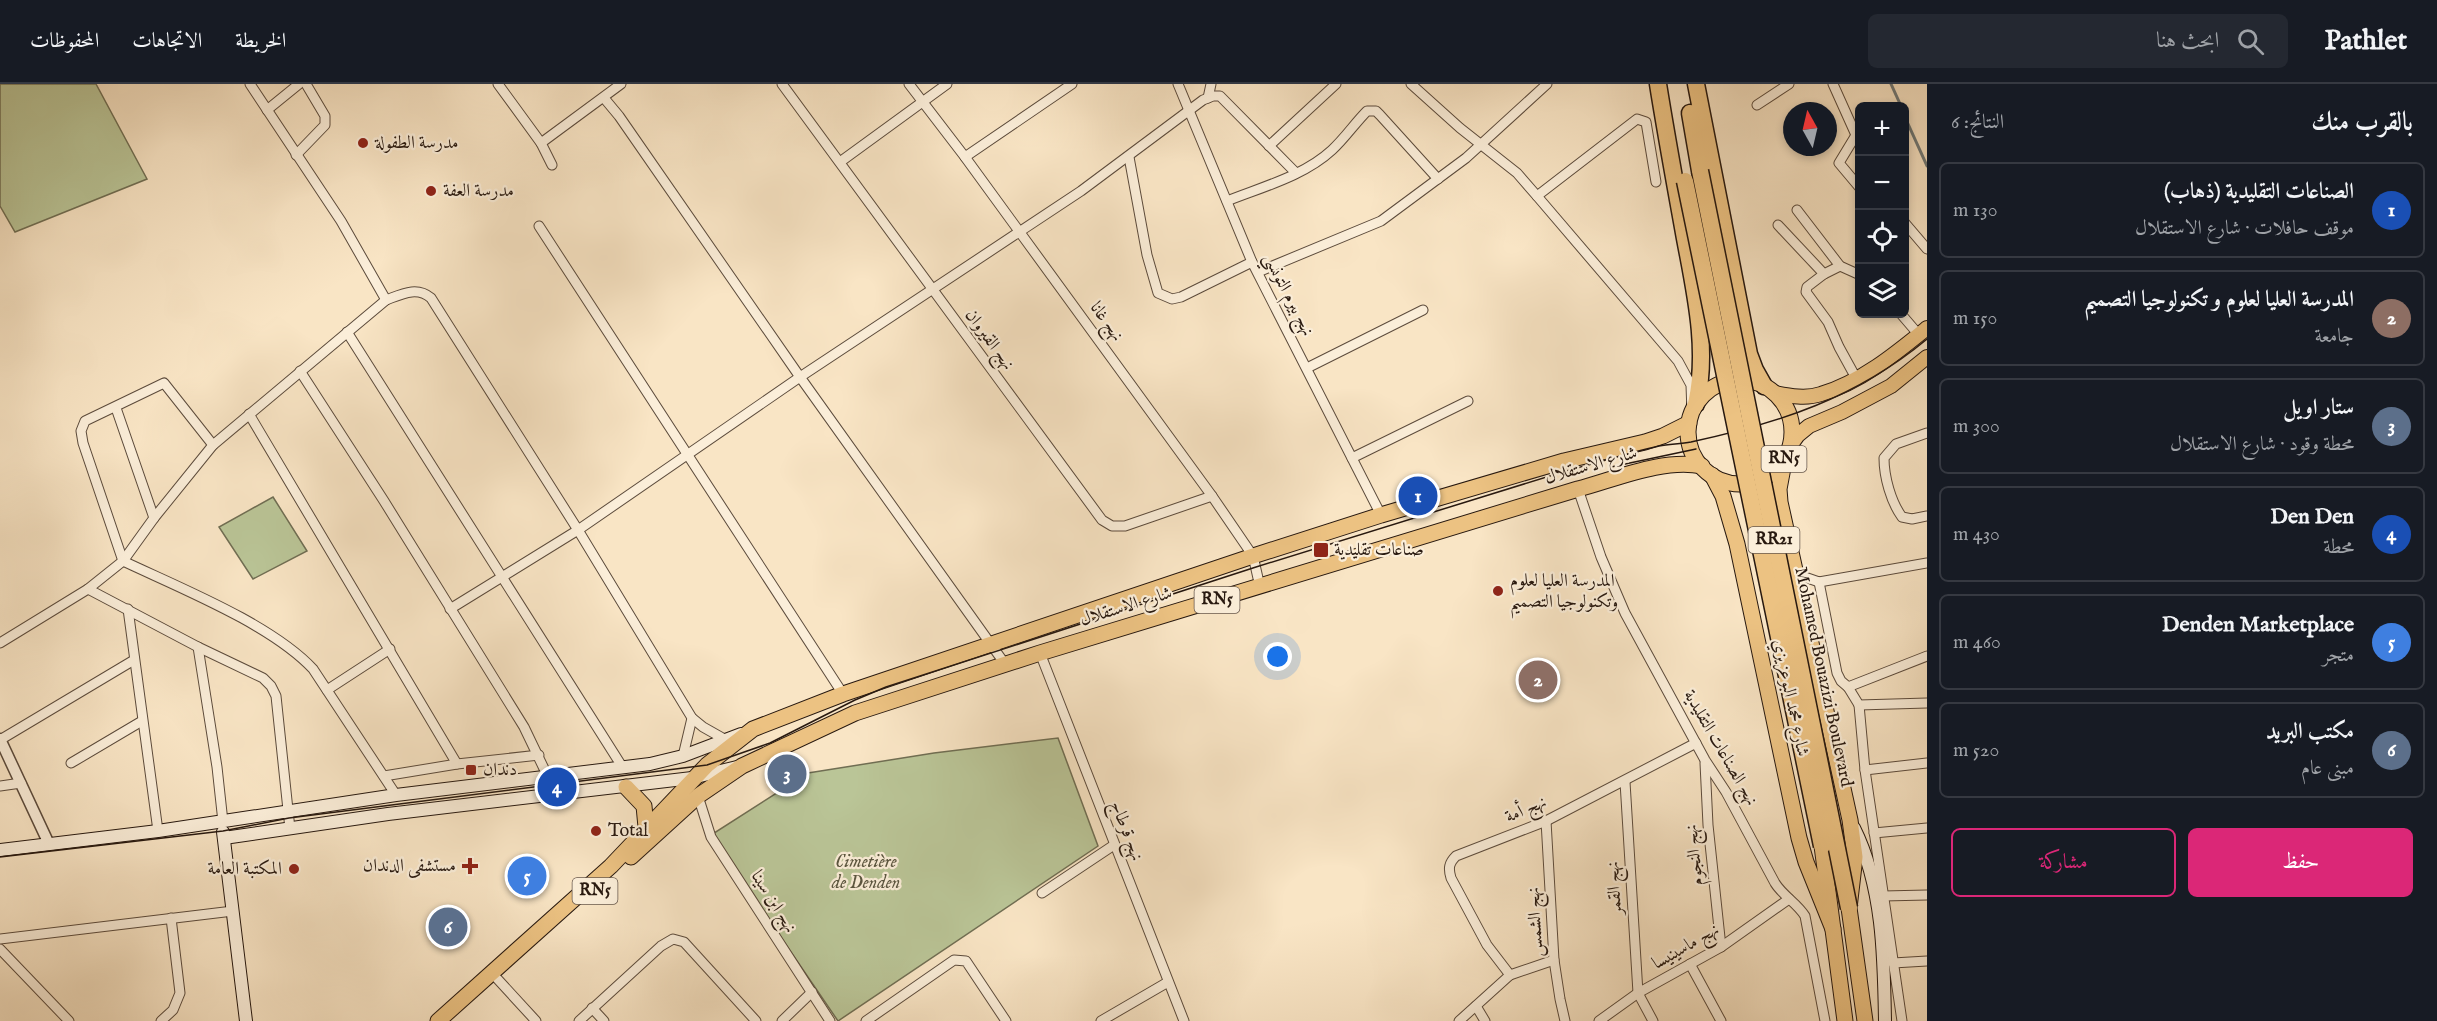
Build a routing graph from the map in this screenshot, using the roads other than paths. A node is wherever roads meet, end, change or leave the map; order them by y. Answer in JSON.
{"nodes":[{"id":1,"x":250,"y":84,"type":"edge"},
{"id":2,"x":299,"y":84,"type":"edge"},
{"id":3,"x":306,"y":84,"type":"edge"},
{"id":4,"x":498,"y":84,"type":"edge"},
{"id":5,"x":782,"y":84,"type":"edge"},
{"id":6,"x":909,"y":84,"type":"edge"},
{"id":7,"x":946,"y":84,"type":"edge"},
{"id":8,"x":1072,"y":84,"type":"edge"},
{"id":9,"x":1178,"y":84,"type":"edge"},
{"id":10,"x":1211,"y":84,"type":"edge"},
{"id":11,"x":1336,"y":84,"type":"edge"},
{"id":12,"x":1411,"y":84,"type":"edge"},
{"id":13,"x":1548,"y":84,"type":"edge"},
{"id":14,"x":1658,"y":84,"type":"edge"},
{"id":15,"x":1668,"y":84,"type":"edge"},
{"id":16,"x":1685,"y":84,"type":"edge"},
{"id":17,"x":1696,"y":84,"type":"edge"},
{"id":18,"x":1789,"y":84,"type":"edge"},
{"id":19,"x":1833,"y":84,"type":"edge"},
{"id":20,"x":616,"y":86,"type":"edge"},
{"id":21,"x":604,"y":98,"type":"junction"},
{"id":22,"x":1208,"y":98,"type":"junction"},
{"id":23,"x":923,"y":102,"type":"junction"},
{"id":24,"x":1757,"y":105,"type":"dead end"},
{"id":25,"x":267,"y":110,"type":"junction"},
{"id":26,"x":1191,"y":111,"type":"junction"},
{"id":27,"x":1855,"y":133,"type":"edge"},
{"id":28,"x":542,"y":143,"type":"junction"},
{"id":29,"x":1481,"y":144,"type":"junction"},
{"id":30,"x":1855,"y":144,"type":"edge"},
{"id":31,"x":1269,"y":146,"type":"junction"},
{"id":32,"x":296,"y":155,"type":"junction"},
{"id":33,"x":965,"y":157,"type":"junction"},
{"id":34,"x":1129,"y":157,"type":"junction"},
{"id":35,"x":840,"y":162,"type":"junction"},
{"id":36,"x":552,"y":165,"type":"dead end"},
{"id":37,"x":1296,"y":173,"type":"junction"},
{"id":38,"x":1438,"y":179,"type":"junction"},
{"id":39,"x":1656,"y":182,"type":"dead end"},
{"id":40,"x":1855,"y":182,"type":"edge"},
{"id":41,"x":1538,"y":196,"type":"junction"},
{"id":42,"x":1227,"y":201,"type":"junction"},
{"id":43,"x":1797,"y":210,"type":"dead end"},
{"id":44,"x":1778,"y":225,"type":"dead end"},
{"id":45,"x":539,"y":226,"type":"dead end"},
{"id":46,"x":1909,"y":227,"type":"edge"},
{"id":47,"x":1019,"y":231,"type":"junction"},
{"id":48,"x":1927,"y":249,"type":"edge"},
{"id":49,"x":1252,"y":262,"type":"junction"},
{"id":50,"x":1840,"y":266,"type":"junction"},
{"id":51,"x":1258,"y":272,"type":"junction"},
{"id":52,"x":1855,"y":272,"type":"edge"},
{"id":53,"x":1824,"y":274,"type":"junction"},
{"id":54,"x":931,"y":289,"type":"junction"},
{"id":55,"x":386,"y":300,"type":"junction"},
{"id":56,"x":1424,"y":310,"type":"dead end"},
{"id":57,"x":1906,"y":318,"type":"edge"},
{"id":58,"x":347,"y":332,"type":"junction"},
{"id":59,"x":1923,"y":332,"type":"edge"},
{"id":60,"x":1927,"y":357,"type":"edge"},
{"id":61,"x":1307,"y":368,"type":"junction"},
{"id":62,"x":300,"y":371,"type":"junction"},
{"id":63,"x":800,"y":377,"type":"junction"},
{"id":64,"x":1856,"y":378,"type":"junction"},
{"id":65,"x":1770,"y":389,"type":"junction"},
{"id":66,"x":1468,"y":401,"type":"dead end"},
{"id":67,"x":116,"y":408,"type":"junction"},
{"id":68,"x":1692,"y":413,"type":"junction"},
{"id":69,"x":249,"y":414,"type":"junction"},
{"id":70,"x":1927,"y":433,"type":"edge"},
{"id":71,"x":213,"y":446,"type":"junction"},
{"id":72,"x":1788,"y":452,"type":"junction"},
{"id":73,"x":687,"y":455,"type":"junction"},
{"id":74,"x":1352,"y":458,"type":"junction"},
{"id":75,"x":1707,"y":471,"type":"junction"},
{"id":76,"x":1578,"y":489,"type":"junction"},
{"id":77,"x":1212,"y":496,"type":"junction"},
{"id":78,"x":1381,"y":515,"type":"junction"},
{"id":79,"x":1927,"y":516,"type":"edge"},
{"id":80,"x":154,"y":518,"type":"junction"},
{"id":81,"x":578,"y":530,"type":"junction"},
{"id":82,"x":1253,"y":556,"type":"junction"},
{"id":83,"x":123,"y":561,"type":"junction"},
{"id":84,"x":1927,"y":563,"type":"edge"},
{"id":85,"x":1796,"y":574,"type":"junction"},
{"id":86,"x":501,"y":578,"type":"junction"},
{"id":87,"x":1819,"y":582,"type":"junction"},
{"id":88,"x":1260,"y":587,"type":"junction"},
{"id":89,"x":88,"y":589,"type":"junction"},
{"id":90,"x":128,"y":609,"type":"junction"},
{"id":91,"x":450,"y":609,"type":"junction"},
{"id":92,"x":0,"y":643,"type":"edge"},
{"id":93,"x":993,"y":644,"type":"junction"},
{"id":94,"x":198,"y":647,"type":"junction"},
{"id":95,"x":390,"y":649,"type":"junction"},
{"id":96,"x":1040,"y":653,"type":"junction"},
{"id":97,"x":1927,"y":656,"type":"edge"},
{"id":98,"x":134,"y":660,"type":"junction"},
{"id":99,"x":1005,"y":664,"type":"junction"},
{"id":100,"x":1848,"y":687,"type":"junction"},
{"id":101,"x":327,"y":690,"type":"junction"},
{"id":102,"x":843,"y":694,"type":"junction"},
{"id":103,"x":1927,"y":703,"type":"edge"},
{"id":104,"x":1859,"y":705,"type":"junction"},
{"id":105,"x":692,"y":718,"type":"junction"},
{"id":106,"x":142,"y":721,"type":"junction"},
{"id":107,"x":753,"y":729,"type":"junction"},
{"id":108,"x":0,"y":740,"type":"edge"},
{"id":109,"x":726,"y":740,"type":"junction"},
{"id":110,"x":1696,"y":743,"type":"junction"},
{"id":111,"x":539,"y":755,"type":"junction"},
{"id":112,"x":683,"y":756,"type":"junction"},
{"id":113,"x":1705,"y":760,"type":"junction"},
{"id":114,"x":71,"y":763,"type":"dead end"},
{"id":115,"x":1927,"y":763,"type":"edge"},
{"id":116,"x":457,"y":764,"type":"junction"},
{"id":117,"x":742,"y":766,"type":"junction"},
{"id":118,"x":622,"y":768,"type":"junction"},
{"id":119,"x":1865,"y":770,"type":"junction"},
{"id":120,"x":384,"y":776,"type":"junction"},
{"id":121,"x":549,"y":777,"type":"junction"},
{"id":122,"x":692,"y":778,"type":"junction"},
{"id":123,"x":1625,"y":782,"type":"junction"},
{"id":124,"x":21,"y":783,"type":"junction"},
{"id":125,"x":0,"y":786,"type":"edge"},
{"id":126,"x":626,"y":788,"type":"junction"},
{"id":127,"x":396,"y":795,"type":"junction"},
{"id":128,"x":698,"y":795,"type":"junction"},
{"id":129,"x":288,"y":812,"type":"junction"},
{"id":130,"x":1850,"y":820,"type":"junction"},
{"id":131,"x":1546,"y":821,"type":"junction"},
{"id":132,"x":223,"y":822,"type":"junction"},
{"id":133,"x":646,"y":827,"type":"junction"},
{"id":134,"x":1927,"y":828,"type":"edge"},
{"id":135,"x":290,"y":829,"type":"junction"},
{"id":136,"x":158,"y":831,"type":"junction"},
{"id":137,"x":1874,"y":832,"type":"junction"},
{"id":138,"x":224,"y":838,"type":"junction"},
{"id":139,"x":49,"y":844,"type":"junction"},
{"id":140,"x":1114,"y":845,"type":"junction"},
{"id":141,"x":1822,"y":846,"type":"joint"},
{"id":142,"x":0,"y":850,"type":"edge"},
{"id":143,"x":1042,"y":893,"type":"dead end"},
{"id":144,"x":1927,"y":895,"type":"edge"},
{"id":145,"x":1883,"y":896,"type":"junction"},
{"id":146,"x":1789,"y":899,"type":"junction"},
{"id":147,"x":1849,"y":908,"type":"junction"},
{"id":148,"x":232,"y":911,"type":"junction"},
{"id":149,"x":171,"y":918,"type":"junction"},
{"id":150,"x":1833,"y":929,"type":"junction"},
{"id":151,"x":0,"y":939,"type":"edge"},
{"id":152,"x":1720,"y":947,"type":"junction"},
{"id":153,"x":0,"y":949,"type":"edge"},
{"id":154,"x":1554,"y":960,"type":"junction"},
{"id":155,"x":1927,"y":961,"type":"edge"},
{"id":156,"x":1893,"y":963,"type":"junction"},
{"id":157,"x":1690,"y":964,"type":"junction"},
{"id":158,"x":1510,"y":975,"type":"junction"},
{"id":159,"x":494,"y":976,"type":"junction"},
{"id":160,"x":1168,"y":982,"type":"junction"},
{"id":161,"x":812,"y":992,"type":"junction"},
{"id":162,"x":1638,"y":993,"type":"junction"},
{"id":163,"x":1476,"y":1006,"type":"junction"},
{"id":164,"x":592,"y":1008,"type":"junction"},
{"id":165,"x":65,"y":1020,"type":"edge"},
{"id":166,"x":161,"y":1021,"type":"edge"},
{"id":167,"x":246,"y":1021,"type":"edge"},
{"id":168,"x":438,"y":1021,"type":"edge"},
{"id":169,"x":452,"y":1021,"type":"edge"},
{"id":170,"x":536,"y":1021,"type":"edge"},
{"id":171,"x":579,"y":1021,"type":"edge"},
{"id":172,"x":604,"y":1021,"type":"edge"},
{"id":173,"x":756,"y":1021,"type":"edge"},
{"id":174,"x":782,"y":1021,"type":"edge"},
{"id":175,"x":830,"y":1021,"type":"edge"},
{"id":176,"x":866,"y":1021,"type":"edge"},
{"id":177,"x":1006,"y":1021,"type":"edge"},
{"id":178,"x":1101,"y":1021,"type":"edge"},
{"id":179,"x":1184,"y":1021,"type":"edge"},
{"id":180,"x":1459,"y":1021,"type":"edge"},
{"id":181,"x":1485,"y":1021,"type":"edge"},
{"id":182,"x":1565,"y":1021,"type":"edge"},
{"id":183,"x":1599,"y":1021,"type":"edge"},
{"id":184,"x":1653,"y":1021,"type":"edge"},
{"id":185,"x":1721,"y":1021,"type":"edge"},
{"id":186,"x":1825,"y":1021,"type":"edge"},
{"id":187,"x":1845,"y":1021,"type":"edge"},
{"id":188,"x":1865,"y":1021,"type":"edge"},
{"id":189,"x":1885,"y":1021,"type":"edge"},
{"id":190,"x":1902,"y":1021,"type":"edge"}],
"edges":[{"from":1,"to":25,"type":"street"},
{"from":2,"to":25,"type":"street"},
{"from":3,"to":32,"type":"street"},
{"from":4,"to":28,"type":"street"},
{"from":5,"to":35,"type":"street","name":"نهج القيروان"},
{"from":6,"to":23,"type":"street","name":"نهج غانا"},
{"from":7,"to":23,"type":"street"},
{"from":8,"to":33,"type":"street"},
{"from":9,"to":26,"type":"street","name":"نهج بيرم التونسي"},
{"from":10,"to":22,"type":"street"},
{"from":11,"to":31,"type":"street"},
{"from":12,"to":29,"type":"street"},
{"from":13,"to":29,"type":"street"},
{"from":14,"to":68,"type":"highway"},
{"from":15,"to":141,"type":"highway","name":"Mohamed Bouazizi Boulevard","number":"RR21","bridge":true},
{"from":16,"to":147,"type":"highway","name":"Mohamed Bouazizi Boulevard","number":"RR21","bridge":true},
{"from":17,"to":65,"type":"highway"},
{"from":18,"to":24,"type":"street"},
{"from":19,"to":27,"type":"street"},
{"from":20,"to":21,"type":"street"},
{"from":21,"to":28,"type":"street"},
{"from":21,"to":63,"type":"street"},
{"from":22,"to":26,"type":"street"},
{"from":22,"to":31,"type":"street"},
{"from":23,"to":33,"type":"street","name":"نهج غانا"},
{"from":23,"to":35,"type":"street"},
{"from":25,"to":32,"type":"street"},
{"from":26,"to":34,"type":"street"},
{"from":26,"to":42,"type":"street","name":"نهج بيرم التونسي"},
{"from":28,"to":36,"type":"street"},
{"from":29,"to":38,"type":"street"},
{"from":29,"to":41,"type":"street"},
{"from":30,"to":40,"type":"street"},
{"from":31,"to":37,"type":"street"},
{"from":32,"to":55,"type":"street"},
{"from":33,"to":47,"type":"street","name":"نهج غانا"},
{"from":34,"to":47,"type":"street"},
{"from":34,"to":49,"type":"street"},
{"from":35,"to":54,"type":"street","name":"نهج القيروان"},
{"from":37,"to":38,"type":"street"},
{"from":37,"to":42,"type":"street"},
{"from":38,"to":51,"type":"street"},
{"from":39,"to":41,"type":"street"},
{"from":41,"to":68,"type":"street"},
{"from":42,"to":49,"type":"street","name":"نهج بيرم التونسي"},
{"from":43,"to":50,"type":"street"},
{"from":44,"to":53,"type":"street"},
{"from":45,"to":73,"type":"street"},
{"from":46,"to":48,"type":"street"},
{"from":47,"to":54,"type":"street"},
{"from":47,"to":77,"type":"street","name":"نهج غانا"},
{"from":49,"to":51,"type":"street","name":"نهج بيرم التونسي"},
{"from":50,"to":52,"type":"street"},
{"from":50,"to":53,"type":"street"},
{"from":51,"to":61,"type":"street","name":"نهج بيرم التونسي"},
{"from":53,"to":64,"type":"street"},
{"from":54,"to":63,"type":"street"},
{"from":54,"to":77,"type":"street","name":"نهج القيروان"},
{"from":55,"to":58,"type":"street"},
{"from":55,"to":81,"type":"street"},
{"from":56,"to":61,"type":"street"},
{"from":57,"to":59,"type":"street"},
{"from":58,"to":62,"type":"street"},
{"from":58,"to":86,"type":"street"},
{"from":59,"to":64,"type":"main road","number":"RN5"},
{"from":60,"to":72,"type":"main road","number":"RN5"},
{"from":61,"to":74,"type":"street","name":"نهج بيرم التونسي"},
{"from":62,"to":69,"type":"street"},
{"from":62,"to":91,"type":"street"},
{"from":63,"to":73,"type":"street"},
{"from":63,"to":93,"type":"street"},
{"from":64,"to":65,"type":"main road","number":"RN5"},
{"from":65,"to":68,"type":"highway","number":"RN5"},
{"from":65,"to":72,"type":"highway","number":"RN5"},
{"from":66,"to":74,"type":"street"},
{"from":67,"to":71,"type":"street"},
{"from":67,"to":80,"type":"street"},
{"from":67,"to":83,"type":"street"},
{"from":68,"to":75,"type":"highway"},
{"from":68,"to":78,"type":"highway","name":"شارع الاستقلال","number":"RN5"},
{"from":69,"to":71,"type":"street"},
{"from":69,"to":95,"type":"street"},
{"from":70,"to":79,"type":"street"},
{"from":71,"to":80,"type":"street"},
{"from":72,"to":75,"type":"highway","number":"RN5"},
{"from":72,"to":85,"type":"highway","name":"شارع محمد البوعزيزي","number":"RR21"},
{"from":73,"to":81,"type":"street"},
{"from":73,"to":102,"type":"street"},
{"from":74,"to":78,"type":"street","name":"نهج بيرم التونسي"},
{"from":75,"to":76,"type":"highway","name":"شارع الاستقلال","number":"RN5"},
{"from":75,"to":150,"type":"highway","name":"شارع محمد البوعزيزي","number":"RR21"},
{"from":76,"to":88,"type":"highway","name":"شارع الاستقلال","number":"RN5"},
{"from":76,"to":110,"type":"street","name":"نهج الصناعات التقليدية"},
{"from":77,"to":82,"type":"street","name":"نهج غانا"},
{"from":78,"to":82,"type":"highway","name":"شارع الاستقلال","number":"RN5"},
{"from":80,"to":83,"type":"street"},
{"from":81,"to":86,"type":"street"},
{"from":81,"to":105,"type":"street"},
{"from":82,"to":88,"type":"street","name":"نهج غانا"},
{"from":82,"to":93,"type":"highway","name":"شارع الاستقلال","number":"RN5"},
{"from":83,"to":89,"type":"street"},
{"from":83,"to":101,"type":"street"},
{"from":84,"to":87,"type":"street"},
{"from":85,"to":87,"type":"street"},
{"from":85,"to":130,"type":"highway","name":"شارع محمد البوعزيزي","number":"RR21"},
{"from":86,"to":91,"type":"street"},
{"from":86,"to":118,"type":"street"},
{"from":87,"to":100,"type":"street"},
{"from":88,"to":96,"type":"highway","name":"شارع الاستقلال","number":"RN5"},
{"from":89,"to":90,"type":"street"},
{"from":89,"to":92,"type":"street"},
{"from":90,"to":94,"type":"street"},
{"from":90,"to":98,"type":"street"},
{"from":91,"to":111,"type":"street"},
{"from":93,"to":99,"type":"street"},
{"from":93,"to":102,"type":"highway","name":"شارع الاستقلال","number":"RN5"},
{"from":94,"to":129,"type":"street"},
{"from":94,"to":132,"type":"street"},
{"from":95,"to":101,"type":"street"},
{"from":95,"to":116,"type":"street"},
{"from":96,"to":99,"type":"highway","name":"شارع الاستقلال","number":"RN5"},
{"from":96,"to":140,"type":"street","name":"نهج قرطاج"},
{"from":97,"to":100,"type":"street"},
{"from":98,"to":106,"type":"street"},
{"from":98,"to":108,"type":"street"},
{"from":99,"to":117,"type":"highway","name":"شارع الاستقلال","number":"RN5"},
{"from":100,"to":104,"type":"street"},
{"from":101,"to":120,"type":"street"},
{"from":102,"to":107,"type":"highway","name":"شارع الاستقلال","number":"RN5"},
{"from":103,"to":104,"type":"street"},
{"from":104,"to":119,"type":"street"},
{"from":105,"to":109,"type":"street"},
{"from":105,"to":112,"type":"street"},
{"from":106,"to":114,"type":"street"},
{"from":106,"to":136,"type":"street"},
{"from":107,"to":109,"type":"main road"},
{"from":107,"to":122,"type":"highway","number":"RN5"},
{"from":108,"to":124,"type":"street"},
{"from":109,"to":112,"type":"main road"},
{"from":110,"to":113,"type":"street","name":"نهج الصناعات التقليدية"},
{"from":110,"to":123,"type":"street","name":"نهج أمة"},
{"from":111,"to":116,"type":"street"},
{"from":111,"to":121,"type":"street"},
{"from":112,"to":118,"type":"main road"},
{"from":113,"to":146,"type":"street","name":"نهج الصناعات التقليدية"},
{"from":113,"to":152,"type":"street","name":"نهج النجوم"},
{"from":115,"to":119,"type":"street"},
{"from":116,"to":120,"type":"street"},
{"from":117,"to":122,"type":"main road"},
{"from":117,"to":128,"type":"highway","number":"RN5"},
{"from":118,"to":121,"type":"main road"},
{"from":119,"to":137,"type":"street"},
{"from":120,"to":127,"type":"street"},
{"from":121,"to":127,"type":"main road"},
{"from":122,"to":126,"type":"main road"},
{"from":122,"to":133,"type":"highway","number":"RN5"},
{"from":123,"to":131,"type":"street","name":"نهج أمة"},
{"from":123,"to":162,"type":"street","name":"نهج القمر"},
{"from":124,"to":125,"type":"street"},
{"from":124,"to":139,"type":"street"},
{"from":126,"to":133,"type":"highway"},
{"from":126,"to":135,"type":"main road"},
{"from":127,"to":129,"type":"main road"},
{"from":128,"to":159,"type":"highway","number":"RN5"},
{"from":128,"to":161,"type":"street","name":"نهج ابن سينا"},
{"from":129,"to":132,"type":"main road"},
{"from":129,"to":135,"type":"street"},
{"from":130,"to":147,"type":"highway","name":"شارع محمد البوعزيزي","number":"RR21"},
{"from":130,"to":189,"type":"main road"},
{"from":131,"to":154,"type":"street","name":"نهج الشمس"},
{"from":131,"to":158,"type":"street","name":"نهج أمة"},
{"from":132,"to":136,"type":"main road"},
{"from":132,"to":138,"type":"main road"},
{"from":133,"to":159,"type":"highway","number":"RN5"},
{"from":134,"to":137,"type":"street"},
{"from":135,"to":138,"type":"main road"},
{"from":136,"to":139,"type":"main road"},
{"from":137,"to":145,"type":"street"},
{"from":138,"to":148,"type":"main road"},
{"from":139,"to":142,"type":"main road"},
{"from":140,"to":143,"type":"street"},
{"from":140,"to":160,"type":"street","name":"نهج قرطاج"},
{"from":141,"to":150,"type":"highway","name":"شارع محمد البوعزيزي","number":"RR21"},
{"from":144,"to":145,"type":"street"},
{"from":145,"to":156,"type":"street"},
{"from":146,"to":152,"type":"street","name":"نهج ماسينيسا"},
{"from":146,"to":186,"type":"street","name":"نهج الصناعات التقليدية"},
{"from":147,"to":188,"type":"highway","name":"شارع محمد البوعزيزي","number":"RR21"},
{"from":148,"to":149,"type":"street"},
{"from":148,"to":167,"type":"main road"},
{"from":149,"to":151,"type":"street"},
{"from":149,"to":166,"type":"street"},
{"from":150,"to":187,"type":"highway","name":"شارع محمد البوعزيزي","number":"RR21"},
{"from":152,"to":157,"type":"street","name":"نهج ماسينيسا"},
{"from":153,"to":165,"type":"street"},
{"from":154,"to":158,"type":"street"},
{"from":154,"to":182,"type":"street","name":"نهج الشمس"},
{"from":155,"to":156,"type":"street"},
{"from":156,"to":190,"type":"street"},
{"from":157,"to":162,"type":"street","name":"نهج ماسينيسا"},
{"from":157,"to":185,"type":"street"},
{"from":158,"to":163,"type":"street"},
{"from":159,"to":168,"type":"highway","number":"RN5"},
{"from":159,"to":169,"type":"highway","number":"RN5"},
{"from":159,"to":170,"type":"street"},
{"from":160,"to":178,"type":"street"},
{"from":160,"to":179,"type":"street","name":"نهج قرطاج"},
{"from":161,"to":174,"type":"street"},
{"from":161,"to":175,"type":"street","name":"نهج ابن سينا"},
{"from":162,"to":183,"type":"street","name":"نهج ماسينيسا"},
{"from":162,"to":184,"type":"street"},
{"from":163,"to":180,"type":"street"},
{"from":163,"to":181,"type":"street"},
{"from":164,"to":171,"type":"street"},
{"from":164,"to":172,"type":"street"},
{"from":164,"to":173,"type":"street"},
{"from":176,"to":177,"type":"street"}]}
